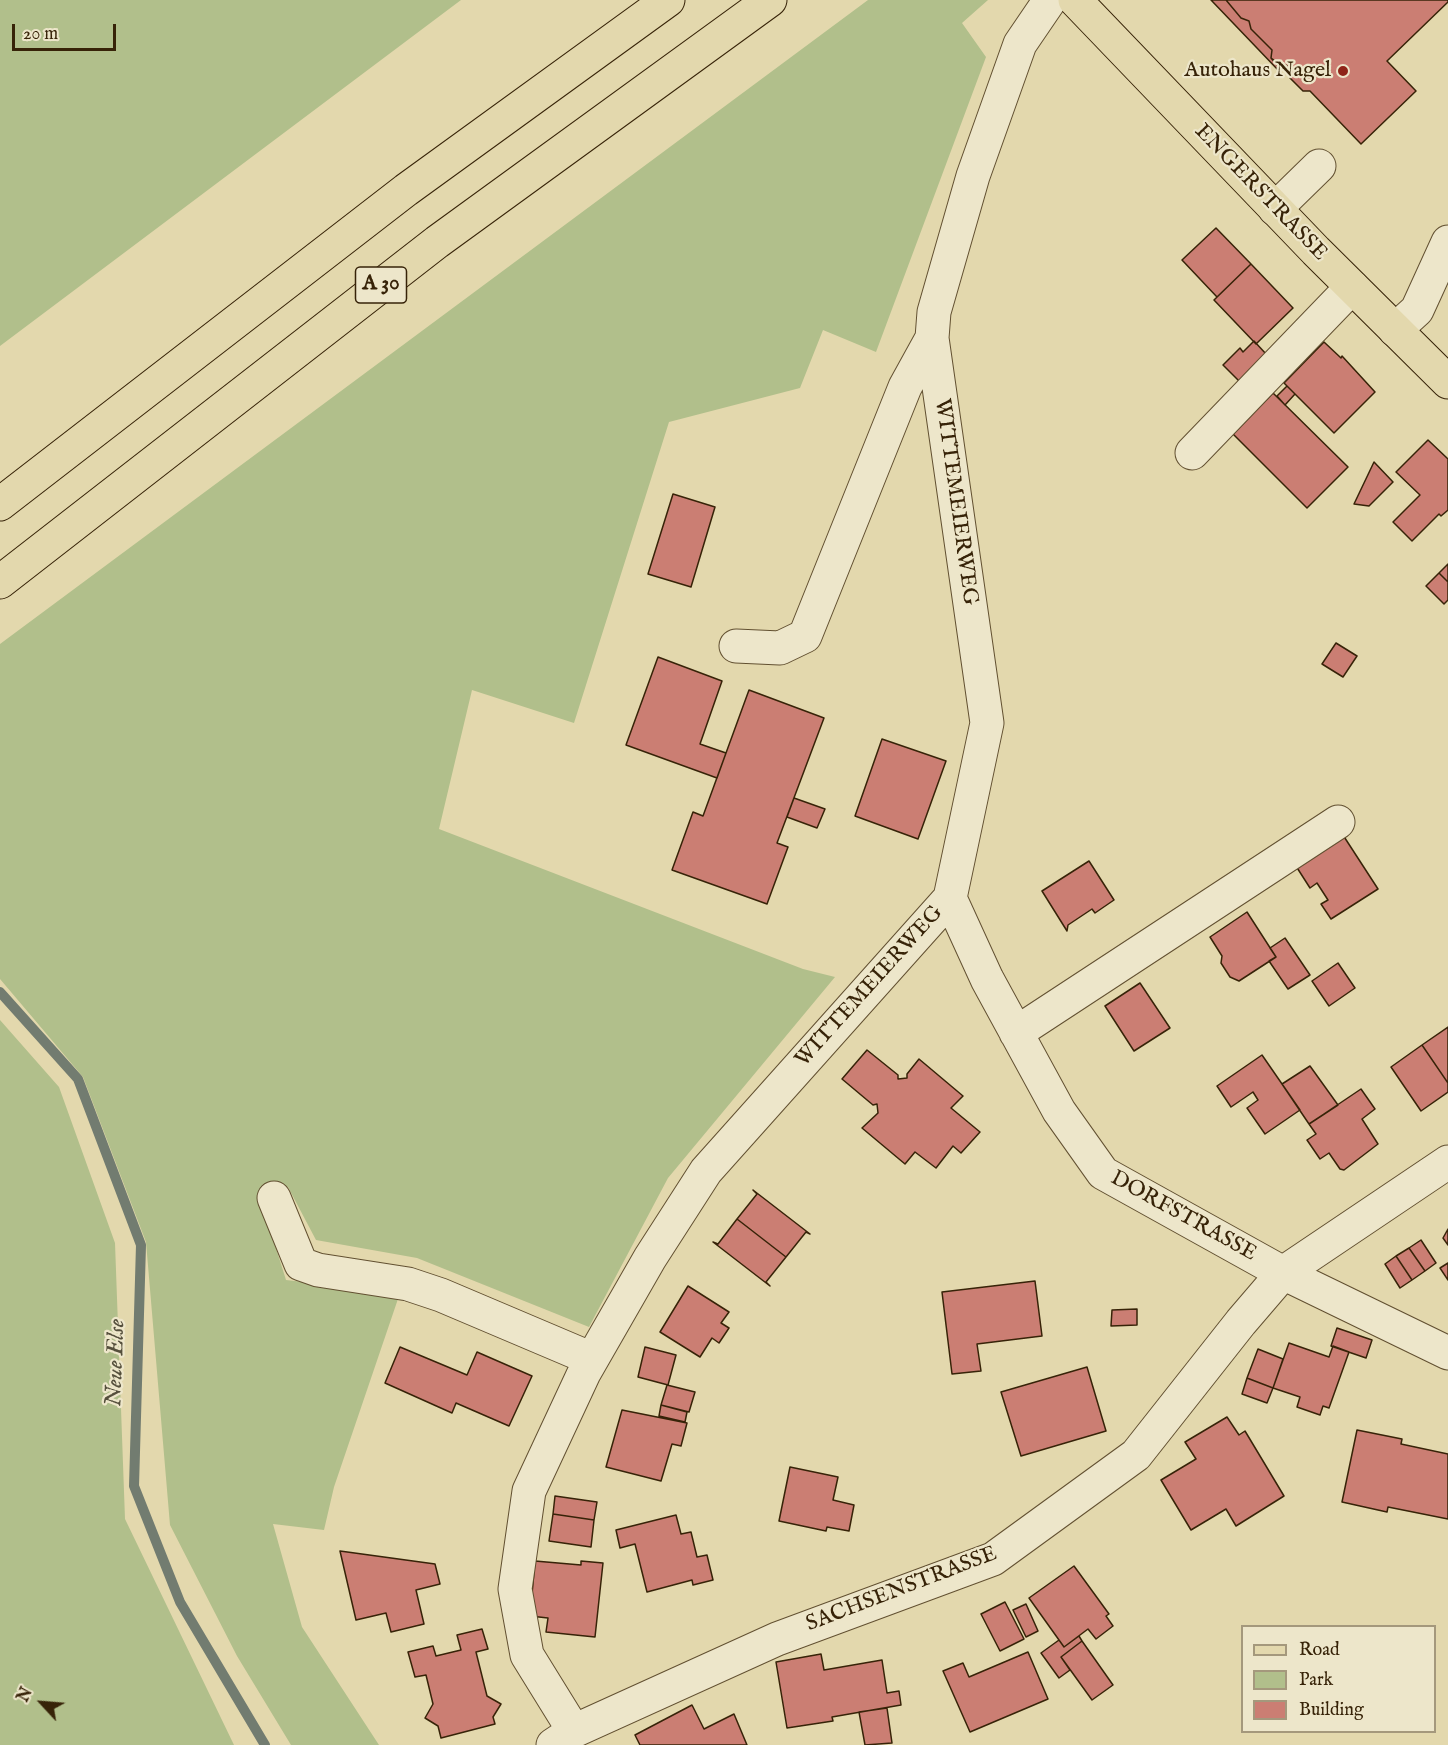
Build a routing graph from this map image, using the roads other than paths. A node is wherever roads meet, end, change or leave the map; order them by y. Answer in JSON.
{"nodes":[{"id":1,"x":668,"y":0,"type":"edge"},
{"id":2,"x":770,"y":0,"type":"edge"},
{"id":3,"x":1050,"y":0,"type":"edge"},
{"id":4,"x":1075,"y":0,"type":"edge"},
{"id":5,"x":1319,"y":166,"type":"dead end"},
{"id":6,"x":1275,"y":209,"type":"junction"},
{"id":7,"x":1448,"y":242,"type":"edge"},
{"id":8,"x":1352,"y":287,"type":"junction"},
{"id":9,"x":1395,"y":330,"type":"junction"},
{"id":10,"x":932,"y":338,"type":"junction"},
{"id":11,"x":1448,"y":382,"type":"edge"},
{"id":12,"x":1192,"y":453,"type":"dead end"},
{"id":13,"x":0,"y":504,"type":"edge"},
{"id":14,"x":0,"y":582,"type":"edge"},
{"id":15,"x":736,"y":646,"type":"dead end"},
{"id":16,"x":1338,"y":822,"type":"dead end"},
{"id":17,"x":950,"y":898,"type":"junction"},
{"id":18,"x":1016,"y":1033,"type":"junction"},
{"id":19,"x":1448,"y":1162,"type":"edge"},
{"id":20,"x":274,"y":1198,"type":"dead end"},
{"id":21,"x":1283,"y":1273,"type":"junction"},
{"id":22,"x":1448,"y":1353,"type":"edge"},
{"id":23,"x":592,"y":1359,"type":"junction"},
{"id":24,"x":564,"y":1738,"type":"edge"}],
"edges":[{"from":1,"to":13,"type":"main road","number":"A 30"},
{"from":2,"to":14,"type":"main road","number":"A 30"},
{"from":3,"to":10,"type":"street","name":"WITTEMEIERWEG"},
{"from":4,"to":6,"type":"main road","name":"ENGERSTRASSE"},
{"from":5,"to":6,"type":"street"},
{"from":6,"to":8,"type":"main road","name":"ENGERSTRASSE"},
{"from":7,"to":9,"type":"street"},
{"from":8,"to":9,"type":"main road","name":"ENGERSTRASSE"},
{"from":8,"to":12,"type":"street"},
{"from":9,"to":11,"type":"main road","name":"ENGERSTRASSE"},
{"from":10,"to":15,"type":"street"},
{"from":10,"to":17,"type":"street","name":"WITTEMEIERWEG"},
{"from":16,"to":18,"type":"street"},
{"from":17,"to":18,"type":"street","name":"DORFSTRASSE"},
{"from":17,"to":23,"type":"street","name":"WITTEMEIERWEG"},
{"from":18,"to":21,"type":"street","name":"DORFSTRASSE"},
{"from":19,"to":21,"type":"street","name":"SACHSENSTRASSE"},
{"from":20,"to":23,"type":"street"},
{"from":21,"to":22,"type":"street","name":"DORFSTRASSE"},
{"from":21,"to":24,"type":"street","name":"SACHSENSTRASSE"},
{"from":23,"to":24,"type":"street","name":"WITTEMEIERWEG"}]}
